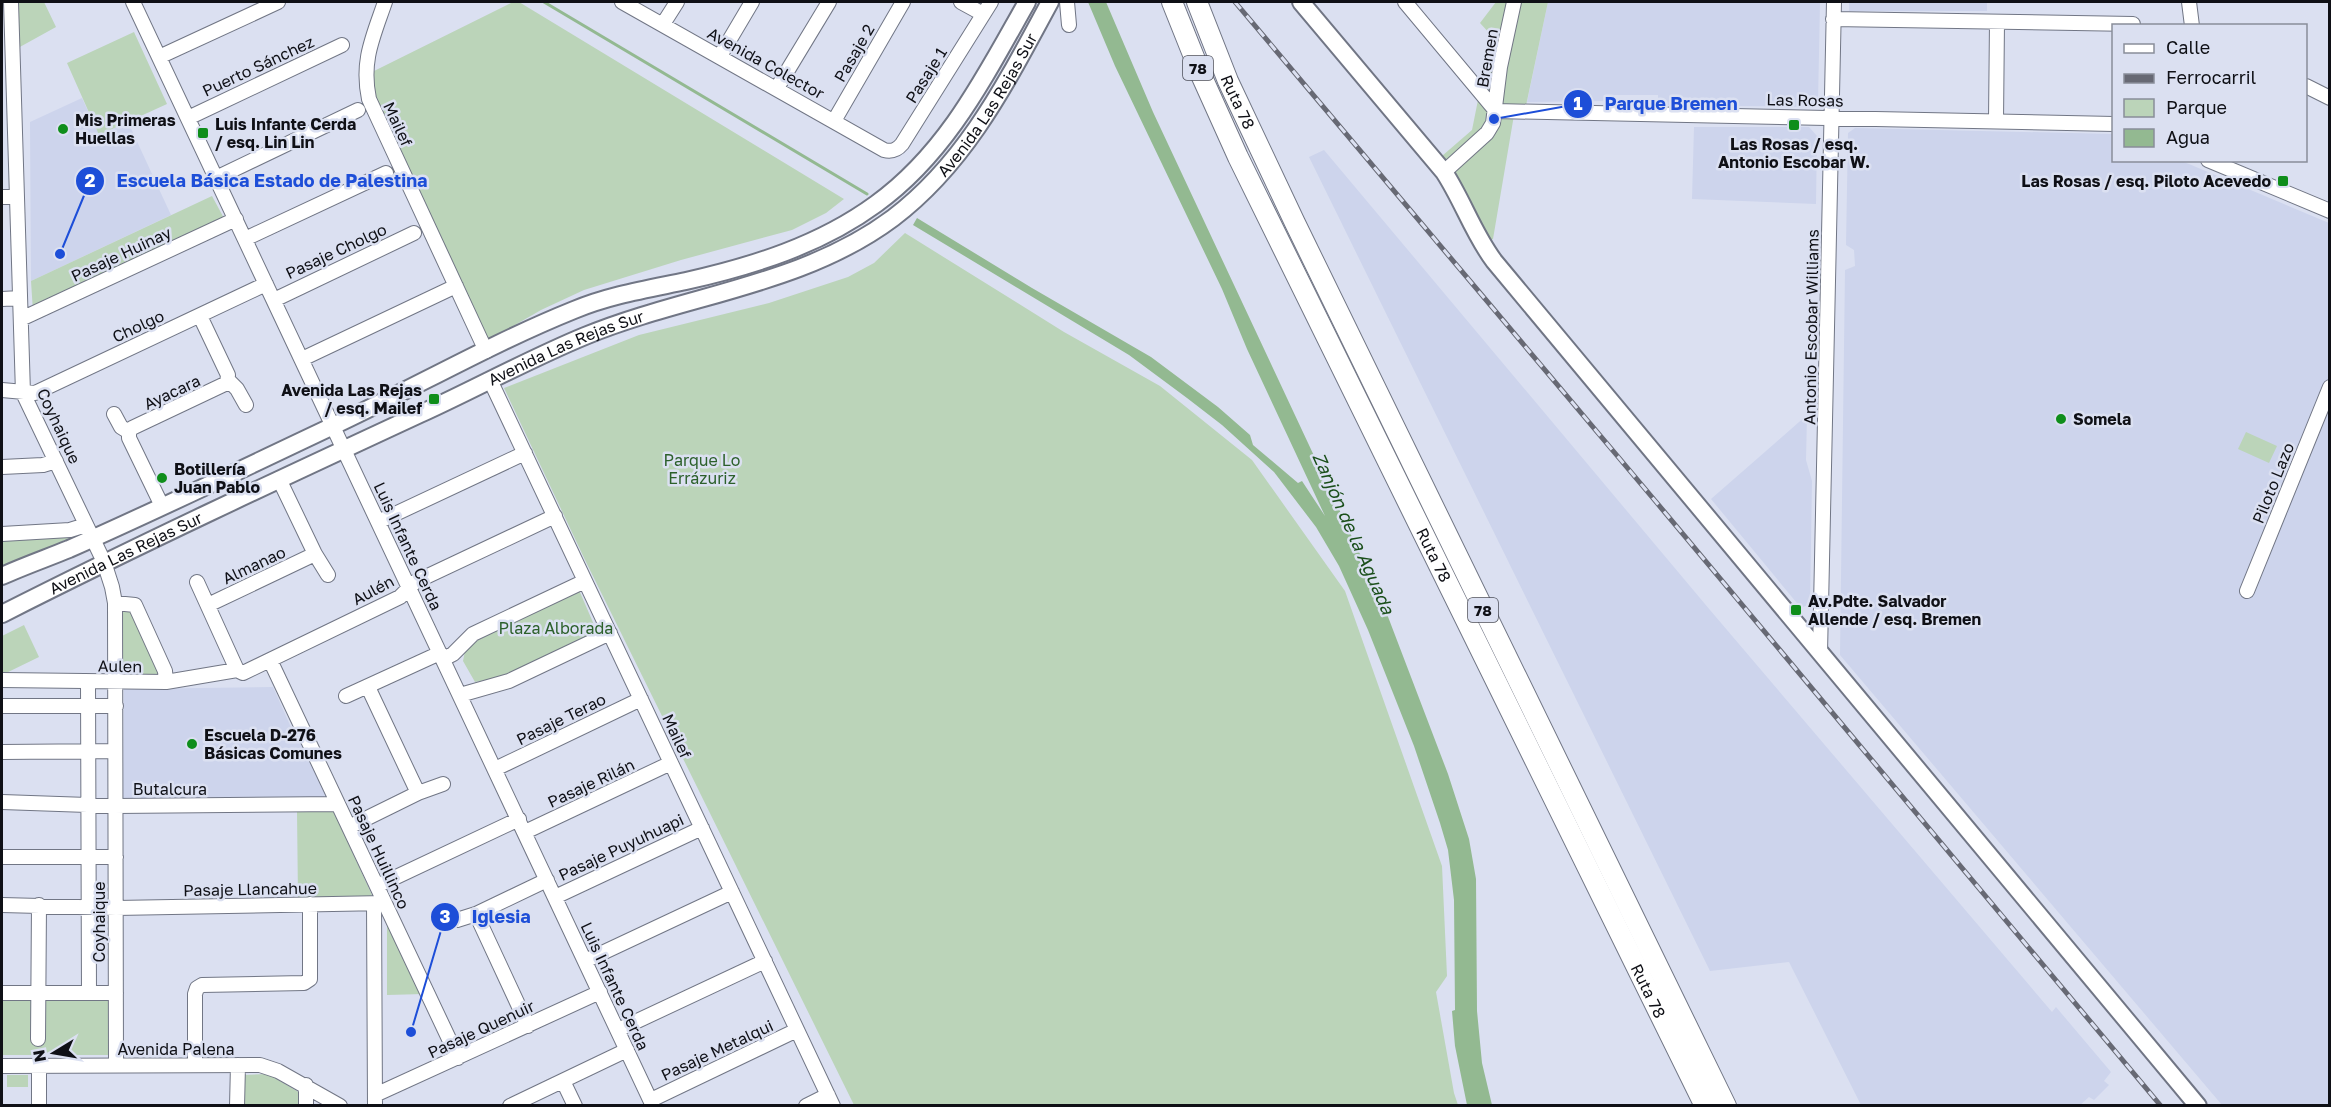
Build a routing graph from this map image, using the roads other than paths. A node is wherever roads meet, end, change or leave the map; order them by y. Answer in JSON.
{"nodes":[{"id":1,"x":11,"y":2,"type":"edge"},
{"id":2,"x":133,"y":2,"type":"edge"},
{"id":3,"x":278,"y":2,"type":"edge"},
{"id":4,"x":385,"y":2,"type":"edge"},
{"id":5,"x":622,"y":2,"type":"edge"},
{"id":6,"x":676,"y":2,"type":"edge"},
{"id":7,"x":752,"y":2,"type":"edge"},
{"id":8,"x":829,"y":2,"type":"edge"},
{"id":9,"x":903,"y":2,"type":"edge"},
{"id":10,"x":961,"y":2,"type":"edge"},
{"id":11,"x":991,"y":2,"type":"edge"},
{"id":12,"x":1027,"y":2,"type":"edge"},
{"id":13,"x":1050,"y":2,"type":"edge"},
{"id":14,"x":1067,"y":2,"type":"edge"},
{"id":15,"x":1172,"y":2,"type":"edge"},
{"id":16,"x":1197,"y":2,"type":"edge"},
{"id":17,"x":1301,"y":2,"type":"edge"},
{"id":18,"x":1405,"y":2,"type":"edge"},
{"id":19,"x":1514,"y":2,"type":"edge"},
{"id":20,"x":1834,"y":2,"type":"edge"},
{"id":21,"x":2189,"y":2,"type":"edge"},
{"id":22,"x":983,"y":14,"type":"junction"},
{"id":23,"x":1833,"y":19,"type":"junction"},
{"id":24,"x":1997,"y":22,"type":"junction"},
{"id":25,"x":663,"y":24,"type":"junction"},
{"id":26,"x":2133,"y":24,"type":"dead end"},
{"id":27,"x":2192,"y":24,"type":"edge"},
{"id":28,"x":1069,"y":25,"type":"dead end"},
{"id":29,"x":342,"y":45,"type":"dead end"},
{"id":30,"x":720,"y":56,"type":"junction"},
{"id":31,"x":159,"y":57,"type":"junction"},
{"id":32,"x":7,"y":62,"type":"edge"},
{"id":33,"x":2307,"y":86,"type":"edge"},
{"id":34,"x":777,"y":88,"type":"junction"},
{"id":35,"x":2330,"y":98,"type":"edge"},
{"id":36,"x":358,"y":110,"type":"dead end"},
{"id":37,"x":1496,"y":111,"type":"junction"},
{"id":38,"x":1831,"y":117,"type":"junction"},
{"id":39,"x":188,"y":118,"type":"junction"},
{"id":40,"x":1996,"y":120,"type":"junction"},
{"id":41,"x":834,"y":121,"type":"junction"},
{"id":42,"x":2112,"y":123,"type":"edge"},
{"id":43,"x":8,"y":128,"type":"edge"},
{"id":44,"x":894,"y":150,"type":"joint"},
{"id":45,"x":2213,"y":162,"type":"edge"},
{"id":46,"x":1444,"y":172,"type":"junction"},
{"id":47,"x":386,"y":173,"type":"dead end"},
{"id":48,"x":216,"y":178,"type":"junction"},
{"id":49,"x":17,"y":197,"type":"junction"},
{"id":50,"x":2,"y":198,"type":"edge"},
{"id":51,"x":2330,"y":211,"type":"edge"},
{"id":52,"x":236,"y":219,"type":"junction"},
{"id":53,"x":414,"y":233,"type":"dead end"},
{"id":54,"x":245,"y":239,"type":"junction"},
{"id":55,"x":266,"y":284,"type":"junction"},
{"id":56,"x":456,"y":286,"type":"junction"},
{"id":57,"x":20,"y":298,"type":"junction"},
{"id":58,"x":2,"y":299,"type":"edge"},
{"id":59,"x":274,"y":300,"type":"junction"},
{"id":60,"x":200,"y":316,"type":"junction"},
{"id":61,"x":21,"y":319,"type":"junction"},
{"id":62,"x":486,"y":351,"type":"junction"},
{"id":63,"x":302,"y":359,"type":"junction"},
{"id":64,"x":229,"y":381,"type":"junction"},
{"id":65,"x":491,"y":382,"type":"junction"},
{"id":66,"x":2330,"y":387,"type":"edge"},
{"id":67,"x":2,"y":390,"type":"edge"},
{"id":68,"x":23,"y":393,"type":"junction"},
{"id":69,"x":246,"y":405,"type":"dead end"},
{"id":70,"x":114,"y":414,"type":"dead end"},
{"id":71,"x":333,"y":426,"type":"junction"},
{"id":72,"x":129,"y":432,"type":"junction"},
{"id":73,"x":344,"y":449,"type":"junction"},
{"id":74,"x":525,"y":453,"type":"junction"},
{"id":75,"x":56,"y":461,"type":"junction"},
{"id":76,"x":2,"y":467,"type":"edge"},
{"id":77,"x":279,"y":479,"type":"junction"},
{"id":78,"x":162,"y":506,"type":"junction"},
{"id":79,"x":555,"y":516,"type":"junction"},
{"id":80,"x":378,"y":522,"type":"junction"},
{"id":81,"x":89,"y":531,"type":"junction"},
{"id":82,"x":2,"y":534,"type":"edge"},
{"id":83,"x":315,"y":554,"type":"junction"},
{"id":84,"x":104,"y":562,"type":"junction"},
{"id":85,"x":328,"y":575,"type":"dead end"},
{"id":86,"x":2,"y":576,"type":"edge"},
{"id":87,"x":585,"y":581,"type":"junction"},
{"id":88,"x":197,"y":582,"type":"dead end"},
{"id":89,"x":410,"y":588,"type":"junction"},
{"id":90,"x":2247,"y":591,"type":"dead end"},
{"id":91,"x":115,"y":603,"type":"junction"},
{"id":92,"x":208,"y":605,"type":"junction"},
{"id":93,"x":2,"y":614,"type":"edge"},
{"id":94,"x":610,"y":633,"type":"junction"},
{"id":95,"x":1821,"y":653,"type":"junction"},
{"id":96,"x":442,"y":656,"type":"junction"},
{"id":97,"x":270,"y":660,"type":"junction"},
{"id":98,"x":237,"y":670,"type":"junction"},
{"id":99,"x":2,"y":680,"type":"edge"},
{"id":100,"x":88,"y":682,"type":"junction"},
{"id":101,"x":116,"y":682,"type":"junction"},
{"id":102,"x":166,"y":682,"type":"junction"},
{"id":103,"x":368,"y":687,"type":"junction"},
{"id":104,"x":460,"y":695,"type":"junction"},
{"id":105,"x":346,"y":696,"type":"dead end"},
{"id":106,"x":641,"y":699,"type":"junction"},
{"id":107,"x":2,"y":706,"type":"edge"},
{"id":108,"x":88,"y":706,"type":"junction"},
{"id":109,"x":116,"y":706,"type":"junction"},
{"id":110,"x":116,"y":751,"type":"junction"},
{"id":111,"x":88,"y":752,"type":"junction"},
{"id":112,"x":2,"y":753,"type":"edge"},
{"id":113,"x":671,"y":763,"type":"junction"},
{"id":114,"x":495,"y":769,"type":"junction"},
{"id":115,"x":443,"y":784,"type":"dead end"},
{"id":116,"x":418,"y":793,"type":"junction"},
{"id":117,"x":2,"y":802,"type":"edge"},
{"id":118,"x":88,"y":804,"type":"junction"},
{"id":119,"x":338,"y":804,"type":"junction"},
{"id":120,"x":116,"y":806,"type":"junction"},
{"id":121,"x":349,"y":826,"type":"junction"},
{"id":122,"x":522,"y":826,"type":"junction"},
{"id":123,"x":702,"y":828,"type":"junction"},
{"id":124,"x":2,"y":857,"type":"edge"},
{"id":125,"x":88,"y":857,"type":"junction"},
{"id":126,"x":116,"y":858,"type":"junction"},
{"id":127,"x":547,"y":880,"type":"junction"},
{"id":128,"x":377,"y":886,"type":"junction"},
{"id":129,"x":732,"y":892,"type":"junction"},
{"id":130,"x":555,"y":897,"type":"junction"},
{"id":131,"x":380,"y":903,"type":"junction"},
{"id":132,"x":310,"y":904,"type":"junction"},
{"id":133,"x":2,"y":905,"type":"edge"},
{"id":134,"x":39,"y":905,"type":"junction"},
{"id":135,"x":88,"y":906,"type":"junction"},
{"id":136,"x":116,"y":908,"type":"junction"},
{"id":137,"x":476,"y":914,"type":"junction"},
{"id":138,"x":457,"y":920,"type":"dead end"},
{"id":139,"x":585,"y":961,"type":"junction"},
{"id":140,"x":765,"y":961,"type":"junction"},
{"id":141,"x":600,"y":992,"type":"junction"},
{"id":142,"x":2,"y":993,"type":"edge"},
{"id":143,"x":38,"y":993,"type":"junction"},
{"id":144,"x":88,"y":993,"type":"junction"},
{"id":145,"x":116,"y":993,"type":"junction"},
{"id":146,"x":528,"y":1026,"type":"junction"},
{"id":147,"x":618,"y":1030,"type":"junction"},
{"id":148,"x":797,"y":1030,"type":"junction"},
{"id":149,"x":38,"y":1039,"type":"dead end"},
{"id":150,"x":627,"y":1050,"type":"junction"},
{"id":151,"x":458,"y":1058,"type":"junction"},
{"id":152,"x":116,"y":1065,"type":"junction"},
{"id":153,"x":195,"y":1065,"type":"junction"},
{"id":154,"x":238,"y":1065,"type":"junction"},
{"id":155,"x":2,"y":1066,"type":"edge"},
{"id":156,"x":39,"y":1066,"type":"junction"},
{"id":157,"x":563,"y":1081,"type":"junction"},
{"id":158,"x":306,"y":1085,"type":"junction"},
{"id":159,"x":375,"y":1100,"type":"edge"},
{"id":160,"x":830,"y":1100,"type":"edge"},
{"id":161,"x":652,"y":1103,"type":"edge"},
{"id":162,"x":39,"y":1106,"type":"edge"},
{"id":163,"x":237,"y":1106,"type":"edge"},
{"id":164,"x":306,"y":1106,"type":"edge"},
{"id":165,"x":340,"y":1106,"type":"edge"},
{"id":166,"x":510,"y":1106,"type":"edge"},
{"id":167,"x":575,"y":1106,"type":"edge"},
{"id":168,"x":806,"y":1106,"type":"edge"},
{"id":169,"x":1704,"y":1106,"type":"edge"},
{"id":170,"x":1726,"y":1106,"type":"edge"},
{"id":171,"x":2198,"y":1106,"type":"edge"}],
"edges":[{"from":1,"to":32,"type":"street","name":"Coyhaique"},
{"from":2,"to":31,"type":"street","name":"Luis Infante Cerda"},
{"from":3,"to":31,"type":"street"},
{"from":4,"to":56,"type":"street","name":"Mailef"},
{"from":5,"to":25,"type":"street","name":"Avenida Colector"},
{"from":6,"to":25,"type":"street"},
{"from":7,"to":30,"type":"street"},
{"from":8,"to":34,"type":"street"},
{"from":9,"to":41,"type":"street","name":"Pasaje 2"},
{"from":10,"to":22,"type":"street"},
{"from":11,"to":22,"type":"street","name":"Pasaje 1"},
{"from":12,"to":62,"type":"main road","name":"Avenida Las Rejas Sur"},
{"from":13,"to":65,"type":"main road","name":"Avenida Las Rejas Sur"},
{"from":14,"to":28,"type":"street"},
{"from":15,"to":169,"type":"highway","name":"Ruta 78","number":"78"},
{"from":16,"to":170,"type":"highway","name":"Ruta 78","number":"78"},
{"from":17,"to":46,"type":"main road"},
{"from":18,"to":37,"type":"street"},
{"from":19,"to":37,"type":"street","name":"Bremen"},
{"from":20,"to":23,"type":"street","name":"Antonio Escobar Williams"},
{"from":21,"to":27,"type":"street"},
{"from":22,"to":44,"type":"street","name":"Pasaje 1"},
{"from":23,"to":24,"type":"street"},
{"from":23,"to":38,"type":"street","name":"Antonio Escobar Williams"},
{"from":24,"to":26,"type":"street"},
{"from":24,"to":40,"type":"street"},
{"from":25,"to":30,"type":"street","name":"Avenida Colector"},
{"from":29,"to":39,"type":"street","name":"Puerto Sánchez"},
{"from":30,"to":34,"type":"street","name":"Avenida Colector"},
{"from":31,"to":39,"type":"street","name":"Luis Infante Cerda"},
{"from":32,"to":43,"type":"street","name":"Coyhaique"},
{"from":33,"to":35,"type":"street"},
{"from":34,"to":41,"type":"street","name":"Avenida Colector"},
{"from":36,"to":48,"type":"street"},
{"from":37,"to":38,"type":"street","name":"Las Rosas"},
{"from":37,"to":46,"type":"street","name":"Bremen"},
{"from":38,"to":40,"type":"street","name":"Las Rosas"},
{"from":38,"to":95,"type":"street","name":"Antonio Escobar Williams"},
{"from":39,"to":48,"type":"street","name":"Luis Infante Cerda"},
{"from":40,"to":42,"type":"street","name":"Las Rosas"},
{"from":41,"to":44,"type":"street","name":"Avenida Colector"},
{"from":43,"to":49,"type":"street","name":"Coyhaique"},
{"from":45,"to":51,"type":"street"},
{"from":46,"to":95,"type":"main road"},
{"from":47,"to":54,"type":"street"},
{"from":48,"to":52,"type":"street","name":"Luis Infante Cerda"},
{"from":49,"to":50,"type":"street"},
{"from":49,"to":57,"type":"street","name":"Coyhaique"},
{"from":52,"to":54,"type":"street","name":"Luis Infante Cerda"},
{"from":52,"to":61,"type":"street","name":"Pasaje Huinay"},
{"from":53,"to":59,"type":"street","name":"Pasaje Cholgo"},
{"from":54,"to":55,"type":"street","name":"Luis Infante Cerda"},
{"from":55,"to":59,"type":"street","name":"Luis Infante Cerda"},
{"from":55,"to":60,"type":"street","name":"Cholgo"},
{"from":56,"to":62,"type":"street","name":"Mailef"},
{"from":56,"to":63,"type":"street"},
{"from":57,"to":58,"type":"street"},
{"from":57,"to":61,"type":"street","name":"Coyhaique"},
{"from":59,"to":63,"type":"street","name":"Luis Infante Cerda"},
{"from":60,"to":64,"type":"street"},
{"from":60,"to":68,"type":"street","name":"Cholgo"},
{"from":61,"to":68,"type":"street","name":"Coyhaique"},
{"from":62,"to":71,"type":"main road","name":"Avenida Las Rejas Sur"},
{"from":63,"to":71,"type":"street","name":"Luis Infante Cerda"},
{"from":64,"to":69,"type":"street"},
{"from":64,"to":72,"type":"street","name":"Ayacara"},
{"from":65,"to":73,"type":"main road","name":"Avenida Las Rejas Sur"},
{"from":65,"to":74,"type":"street","name":"Mailef"},
{"from":66,"to":90,"type":"street","name":"Piloto Lazo"},
{"from":67,"to":68,"type":"street"},
{"from":68,"to":75,"type":"street","name":"Coyhaique"},
{"from":70,"to":72,"type":"street"},
{"from":71,"to":73,"type":"street","name":"Luis Infante Cerda"},
{"from":71,"to":78,"type":"main road","name":"Avenida Las Rejas Sur"},
{"from":72,"to":78,"type":"street"},
{"from":73,"to":77,"type":"main road","name":"Avenida Las Rejas Sur"},
{"from":73,"to":80,"type":"street","name":"Luis Infante Cerda"},
{"from":74,"to":79,"type":"street","name":"Mailef"},
{"from":74,"to":80,"type":"street"},
{"from":75,"to":76,"type":"street"},
{"from":75,"to":81,"type":"street","name":"Coyhaique"},
{"from":77,"to":83,"type":"street"},
{"from":77,"to":84,"type":"main road","name":"Avenida Las Rejas Sur"},
{"from":78,"to":81,"type":"main road","name":"Avenida Las Rejas Sur"},
{"from":79,"to":87,"type":"street","name":"Mailef"},
{"from":79,"to":89,"type":"street","name":"Aulén"},
{"from":80,"to":89,"type":"street","name":"Luis Infante Cerda"},
{"from":81,"to":82,"type":"street"},
{"from":81,"to":84,"type":"street","name":"Coyhaique"},
{"from":81,"to":86,"type":"main road","name":"Avenida Las Rejas Sur"},
{"from":83,"to":85,"type":"street"},
{"from":83,"to":92,"type":"street","name":"Almanao"},
{"from":84,"to":91,"type":"street","name":"Coyhaique"},
{"from":84,"to":93,"type":"main road","name":"Avenida Las Rejas Sur"},
{"from":87,"to":94,"type":"street","name":"Mailef"},
{"from":87,"to":96,"type":"street"},
{"from":88,"to":92,"type":"street"},
{"from":89,"to":96,"type":"street","name":"Luis Infante Cerda"},
{"from":89,"to":97,"type":"street","name":"Aulén"},
{"from":91,"to":101,"type":"street","name":"Coyhaique"},
{"from":91,"to":102,"type":"street"},
{"from":92,"to":98,"type":"street"},
{"from":94,"to":104,"type":"street"},
{"from":94,"to":106,"type":"street","name":"Mailef"},
{"from":95,"to":171,"type":"main road"},
{"from":96,"to":103,"type":"street"},
{"from":96,"to":104,"type":"street","name":"Luis Infante Cerda"},
{"from":97,"to":98,"type":"street","name":"Aulén"},
{"from":97,"to":119,"type":"street","name":"Pasaje Huillinco"},
{"from":98,"to":102,"type":"street","name":"Aulen"},
{"from":99,"to":100,"type":"street","name":"Aulen"},
{"from":100,"to":101,"type":"street","name":"Aulen"},
{"from":100,"to":108,"type":"street"},
{"from":101,"to":102,"type":"street","name":"Aulen"},
{"from":101,"to":109,"type":"street","name":"Coyhaique"},
{"from":103,"to":105,"type":"street"},
{"from":103,"to":116,"type":"street"},
{"from":104,"to":114,"type":"street","name":"Luis Infante Cerda"},
{"from":106,"to":113,"type":"street","name":"Mailef"},
{"from":106,"to":114,"type":"street","name":"Pasaje Terao"},
{"from":107,"to":108,"type":"street"},
{"from":108,"to":109,"type":"street"},
{"from":108,"to":111,"type":"street"},
{"from":109,"to":110,"type":"street","name":"Coyhaique"},
{"from":110,"to":111,"type":"street"},
{"from":110,"to":120,"type":"street","name":"Coyhaique"},
{"from":111,"to":112,"type":"street"},
{"from":111,"to":118,"type":"street"},
{"from":113,"to":122,"type":"street","name":"Pasaje Rilán"},
{"from":113,"to":123,"type":"street","name":"Mailef"},
{"from":114,"to":122,"type":"street","name":"Luis Infante Cerda"},
{"from":115,"to":116,"type":"street"},
{"from":116,"to":121,"type":"street"},
{"from":117,"to":118,"type":"street","name":"Butalcura"},
{"from":118,"to":120,"type":"street","name":"Butalcura"},
{"from":118,"to":125,"type":"street"},
{"from":119,"to":120,"type":"street","name":"Butalcura"},
{"from":119,"to":121,"type":"street","name":"Pasaje Huillinco"},
{"from":120,"to":126,"type":"street","name":"Coyhaique"},
{"from":121,"to":128,"type":"street","name":"Pasaje Huillinco"},
{"from":122,"to":127,"type":"street","name":"Luis Infante Cerda"},
{"from":122,"to":128,"type":"street"},
{"from":123,"to":129,"type":"street","name":"Mailef"},
{"from":123,"to":130,"type":"street","name":"Pasaje Puyuhuapi"},
{"from":124,"to":125,"type":"street"},
{"from":125,"to":126,"type":"street"},
{"from":125,"to":135,"type":"street"},
{"from":126,"to":136,"type":"street","name":"Coyhaique"},
{"from":127,"to":130,"type":"street","name":"Luis Infante Cerda"},
{"from":127,"to":137,"type":"street","name":"Pasaje Puyuhuapi"},
{"from":128,"to":131,"type":"street","name":"Pasaje Huillinco"},
{"from":129,"to":139,"type":"street"},
{"from":129,"to":140,"type":"street","name":"Mailef"},
{"from":130,"to":139,"type":"street","name":"Luis Infante Cerda"},
{"from":131,"to":132,"type":"street","name":"Pasaje Llancahue"},
{"from":131,"to":151,"type":"street","name":"Pasaje Huillinco"},
{"from":131,"to":159,"type":"street","name":"Pasaje Huillinco"},
{"from":132,"to":136,"type":"street","name":"Pasaje Llancahue"},
{"from":132,"to":153,"type":"street"},
{"from":133,"to":134,"type":"street","name":"Pasaje Llancahue"},
{"from":134,"to":135,"type":"street","name":"Pasaje Llancahue"},
{"from":134,"to":143,"type":"street"},
{"from":135,"to":136,"type":"street","name":"Pasaje Llancahue"},
{"from":135,"to":144,"type":"street"},
{"from":136,"to":145,"type":"street","name":"Coyhaique"},
{"from":137,"to":138,"type":"street","name":"Pasaje Puyuhuapi"},
{"from":137,"to":146,"type":"street"},
{"from":139,"to":141,"type":"street","name":"Luis Infante Cerda"},
{"from":140,"to":147,"type":"street"},
{"from":140,"to":148,"type":"street","name":"Mailef"},
{"from":141,"to":146,"type":"street","name":"Pasaje Quenuir"},
{"from":141,"to":147,"type":"street","name":"Luis Infante Cerda"},
{"from":142,"to":143,"type":"street"},
{"from":143,"to":144,"type":"street"},
{"from":143,"to":149,"type":"street"},
{"from":144,"to":145,"type":"street"},
{"from":145,"to":152,"type":"street","name":"Coyhaique"},
{"from":146,"to":151,"type":"street","name":"Pasaje Quenuir"},
{"from":147,"to":150,"type":"street","name":"Luis Infante Cerda"},
{"from":148,"to":160,"type":"street","name":"Mailef"},
{"from":148,"to":161,"type":"street","name":"Pasaje Metalqui"},
{"from":150,"to":157,"type":"street"},
{"from":150,"to":161,"type":"street","name":"Luis Infante Cerda"},
{"from":151,"to":159,"type":"street","name":"Pasaje Quenuir"},
{"from":152,"to":153,"type":"street","name":"Avenida Palena"},
{"from":152,"to":156,"type":"street","name":"Avenida Palena"},
{"from":153,"to":154,"type":"street","name":"Avenida Palena"},
{"from":154,"to":158,"type":"street","name":"Avenida Palena"},
{"from":154,"to":163,"type":"street"},
{"from":155,"to":156,"type":"street","name":"Avenida Palena"},
{"from":156,"to":162,"type":"street"},
{"from":157,"to":166,"type":"street"},
{"from":157,"to":167,"type":"street"},
{"from":158,"to":164,"type":"street"},
{"from":158,"to":165,"type":"street","name":"Avenida Palena"},
{"from":160,"to":168,"type":"street"}]}
